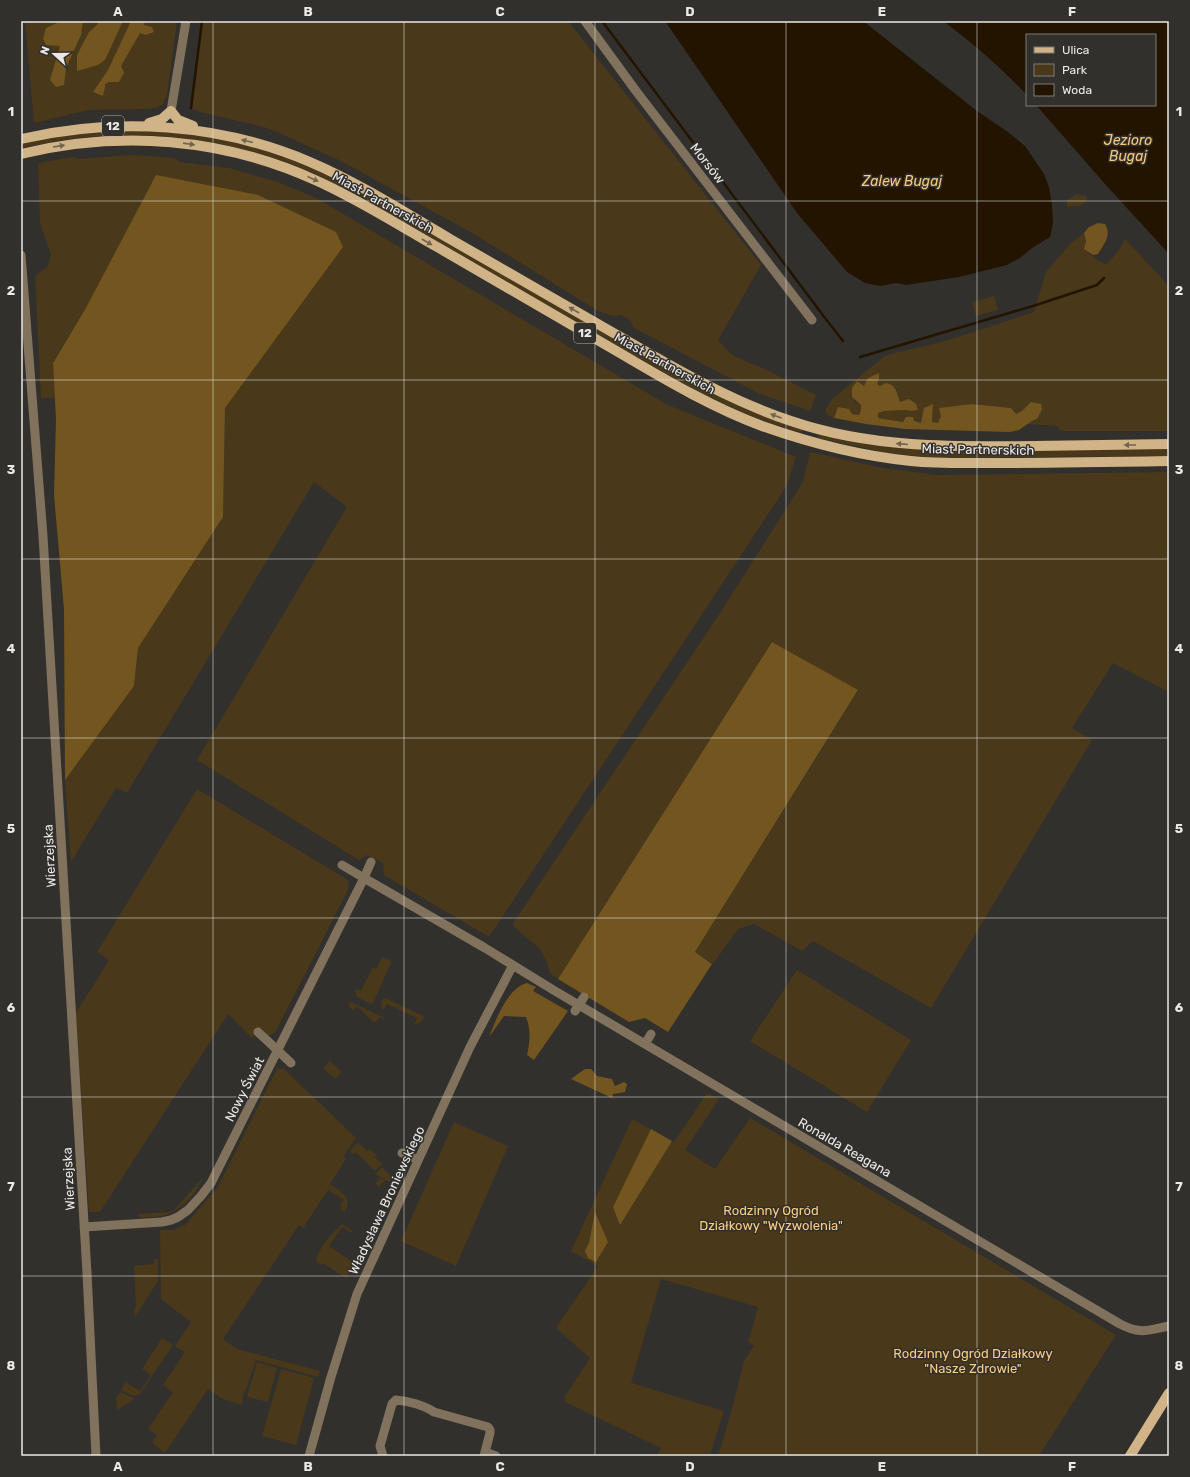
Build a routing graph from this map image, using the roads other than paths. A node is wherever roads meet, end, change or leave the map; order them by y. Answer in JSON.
{"nodes":[{"id":1,"x":186,"y":21,"type":"edge"},
{"id":2,"x":585,"y":21,"type":"edge"},
{"id":3,"x":171,"y":111,"type":"junction"},
{"id":4,"x":139,"y":126,"type":"junction"},
{"id":5,"x":207,"y":132,"type":"junction"},
{"id":6,"x":21,"y":139,"type":"edge"},
{"id":7,"x":21,"y":154,"type":"edge"},
{"id":8,"x":21,"y":255,"type":"edge"},
{"id":9,"x":812,"y":320,"type":"dead end"},
{"id":10,"x":1169,"y":444,"type":"edge"},
{"id":11,"x":1169,"y":461,"type":"edge"},
{"id":12,"x":371,"y":862,"type":"dead end"},
{"id":13,"x":342,"y":865,"type":"dead end"},
{"id":14,"x":364,"y":878,"type":"junction"},
{"id":15,"x":513,"y":965,"type":"junction"},
{"id":16,"x":258,"y":1032,"type":"dead end"},
{"id":17,"x":651,"y":1034,"type":"dead end"},
{"id":18,"x":645,"y":1044,"type":"junction"},
{"id":19,"x":278,"y":1050,"type":"junction"},
{"id":20,"x":291,"y":1063,"type":"dead end"},
{"id":21,"x":402,"y":1153,"type":"dead end"},
{"id":22,"x":418,"y":1160,"type":"junction"},
{"id":23,"x":84,"y":1227,"type":"junction"},
{"id":24,"x":1169,"y":1326,"type":"edge"},
{"id":25,"x":1169,"y":1393,"type":"edge"},
{"id":26,"x":484,"y":1454,"type":"edge"},
{"id":27,"x":96,"y":1456,"type":"edge"},
{"id":28,"x":309,"y":1456,"type":"edge"},
{"id":29,"x":384,"y":1456,"type":"edge"},
{"id":30,"x":496,"y":1456,"type":"edge"},
{"id":31,"x":1130,"y":1456,"type":"edge"}],
"edges":[{"from":1,"to":3,"type":"street"},
{"from":2,"to":9,"type":"street","name":"Morsów"},
{"from":3,"to":4,"type":"main road"},
{"from":3,"to":5,"type":"main road"},
{"from":4,"to":5,"type":"main road","name":"Miast Partnerskich","number":"12"},
{"from":4,"to":6,"type":"main road","name":"Miast Partnerskich","number":"12"},
{"from":10,"to":5,"type":"main road","name":"Miast Partnerskich","number":"12","one_way":true},
{"from":7,"to":11,"type":"main road","name":"Miast Partnerskich","number":"12","one_way":true},
{"from":8,"to":23,"type":"street","name":"Wierzejska"},
{"from":12,"to":14,"type":"street","name":"Nowy Świat"},
{"from":13,"to":14,"type":"street"},
{"from":14,"to":15,"type":"street"},
{"from":14,"to":19,"type":"street","name":"Nowy Świat"},
{"from":15,"to":18,"type":"street","name":"Ronalda Reagana"},
{"from":15,"to":22,"type":"street","name":"Władysława Broniewskiego"},
{"from":16,"to":19,"type":"street"},
{"from":17,"to":18,"type":"street"},
{"from":18,"to":24,"type":"street","name":"Ronalda Reagana"},
{"from":19,"to":20,"type":"street"},
{"from":19,"to":23,"type":"street","name":"Nowy Świat"},
{"from":21,"to":22,"type":"street"},
{"from":22,"to":28,"type":"street","name":"Władysława Broniewskiego"},
{"from":23,"to":27,"type":"street","name":"Wierzejska"},
{"from":25,"to":31,"type":"main road"},
{"from":26,"to":29,"type":"street"},
{"from":26,"to":30,"type":"street"}]}
